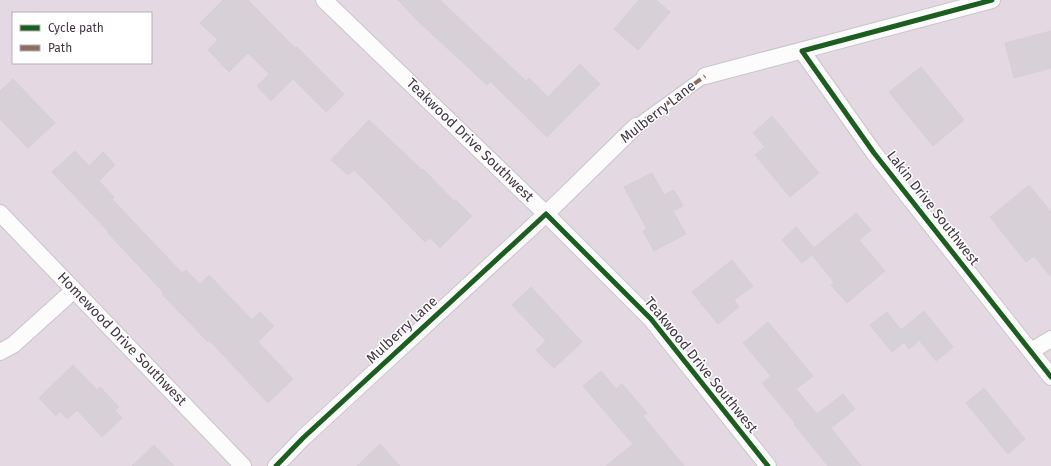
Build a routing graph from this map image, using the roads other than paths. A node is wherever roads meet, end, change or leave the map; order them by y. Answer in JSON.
{"nodes":[{"id":1,"x":324,"y":0,"type":"edge"},
{"id":2,"x":992,"y":0,"type":"edge"},
{"id":3,"x":802,"y":51,"type":"junction"},
{"id":4,"x":705,"y":76,"type":"joint"},
{"id":5,"x":636,"y":126,"type":"joint"},
{"id":6,"x":0,"y":213,"type":"edge"},
{"id":7,"x":546,"y":214,"type":"junction"},
{"id":8,"x":74,"y":290,"type":"junction"},
{"id":9,"x":1051,"y":339,"type":"edge"},
{"id":10,"x":1031,"y":351,"type":"junction"},
{"id":11,"x":0,"y":352,"type":"edge"},
{"id":12,"x":1051,"y":376,"type":"edge"},
{"id":13,"x":243,"y":466,"type":"edge"},
{"id":14,"x":276,"y":466,"type":"edge"},
{"id":15,"x":768,"y":466,"type":"edge"}],
"edges":[{"from":1,"to":7,"type":"street","name":"Teakwood Drive Southwest"},
{"from":2,"to":3,"type":"street","name":"Mulberry Lane"},
{"from":3,"to":4,"type":"street","name":"Mulberry Lane"},
{"from":3,"to":10,"type":"street","name":"Lakin Drive Southwest"},
{"from":4,"to":5,"type":"street","name":"Mulberry Lane"},
{"from":5,"to":7,"type":"street","name":"Mulberry Lane"},
{"from":6,"to":8,"type":"street","name":"Homewood Drive Southwest"},
{"from":7,"to":14,"type":"street","name":"Mulberry Lane"},
{"from":7,"to":15,"type":"street","name":"Teakwood Drive Southwest"},
{"from":8,"to":11,"type":"street"},
{"from":8,"to":13,"type":"street","name":"Homewood Drive Southwest"},
{"from":9,"to":10,"type":"street"},
{"from":10,"to":12,"type":"street","name":"Lakin Drive Southwest"}]}
